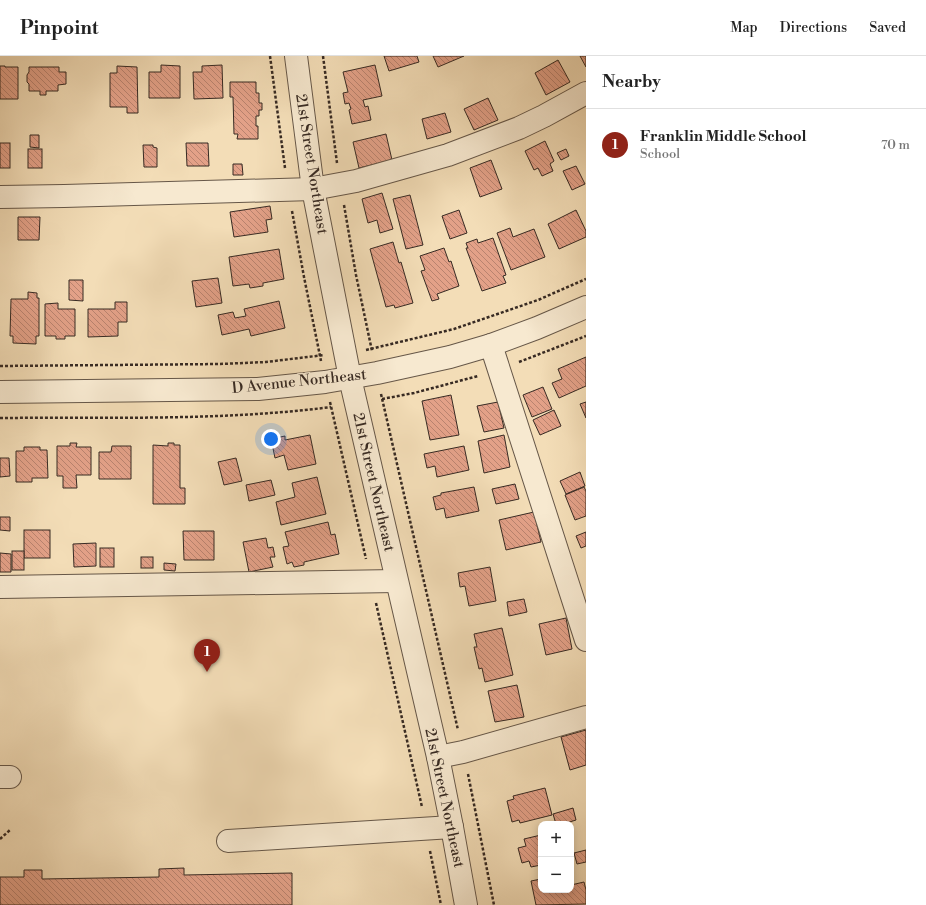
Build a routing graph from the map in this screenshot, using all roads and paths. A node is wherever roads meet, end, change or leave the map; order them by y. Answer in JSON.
{"nodes":[{"id":1,"x":296,"y":56,"type":"edge"},
{"id":2,"x":586,"y":92,"type":"edge"},
{"id":3,"x":313,"y":189,"type":"junction"},
{"id":4,"x":0,"y":197,"type":"edge"},
{"id":5,"x":586,"y":279,"type":"edge"},
{"id":6,"x":586,"y":307,"type":"edge"},
{"id":7,"x":491,"y":346,"type":"junction"},
{"id":8,"x":363,"y":350,"type":"dead end"},
{"id":9,"x":327,"y":355,"type":"dead end"},
{"id":10,"x":0,"y":366,"type":"edge"},
{"id":11,"x":350,"y":378,"type":"junction"},
{"id":12,"x":381,"y":391,"type":"dead end"},
{"id":13,"x":0,"y":392,"type":"edge"},
{"id":14,"x":329,"y":398,"type":"dead end"},
{"id":15,"x":331,"y":407,"type":"junction"},
{"id":16,"x":335,"y":407,"type":"dead end"},
{"id":17,"x":0,"y":418,"type":"edge"},
{"id":18,"x":371,"y":581,"type":"junction"},
{"id":19,"x":396,"y":581,"type":"junction"},
{"id":20,"x":0,"y":587,"type":"edge"},
{"id":21,"x":586,"y":640,"type":"edge"},
{"id":22,"x":586,"y":717,"type":"edge"},
{"id":23,"x":463,"y":752,"type":"junction"},
{"id":24,"x":438,"y":757,"type":"junction"},
{"id":25,"x":452,"y":826,"type":"junction"},
{"id":26,"x":426,"y":828,"type":"junction"},
{"id":27,"x":10,"y":830,"type":"dead end"},
{"id":28,"x":0,"y":839,"type":"edge"},
{"id":29,"x":228,"y":841,"type":"dead end"},
{"id":30,"x":441,"y":905,"type":"edge"},
{"id":31,"x":466,"y":905,"type":"edge"},
{"id":32,"x":494,"y":905,"type":"edge"}],
"edges":[{"from":1,"to":3,"type":"street","name":"21st Street Northeast"},
{"from":2,"to":3,"type":"street"},
{"from":3,"to":4,"type":"street"},
{"from":3,"to":11,"type":"street","name":"21st Street Northeast"},
{"from":5,"to":8,"type":"path"},
{"from":6,"to":7,"type":"street","name":"D Avenue Northeast"},
{"from":7,"to":11,"type":"street","name":"D Avenue Northeast"},
{"from":7,"to":21,"type":"street"},
{"from":9,"to":10,"type":"path"},
{"from":11,"to":13,"type":"street","name":"D Avenue Northeast"},
{"from":11,"to":19,"type":"street","name":"21st Street Northeast"},
{"from":12,"to":23,"type":"path"},
{"from":14,"to":15,"type":"path"},
{"from":15,"to":16,"type":"path"},
{"from":15,"to":17,"type":"path"},
{"from":15,"to":18,"type":"path"},
{"from":18,"to":19,"type":"street"},
{"from":18,"to":20,"type":"street"},
{"from":18,"to":26,"type":"path"},
{"from":19,"to":24,"type":"street","name":"21st Street Northeast"},
{"from":22,"to":23,"type":"street"},
{"from":23,"to":24,"type":"street"},
{"from":23,"to":32,"type":"path"},
{"from":24,"to":25,"type":"street","name":"21st Street Northeast"},
{"from":25,"to":26,"type":"street"},
{"from":25,"to":31,"type":"street","name":"21st Street Northeast"},
{"from":26,"to":29,"type":"street"},
{"from":26,"to":30,"type":"path"},
{"from":27,"to":28,"type":"path"}]}
